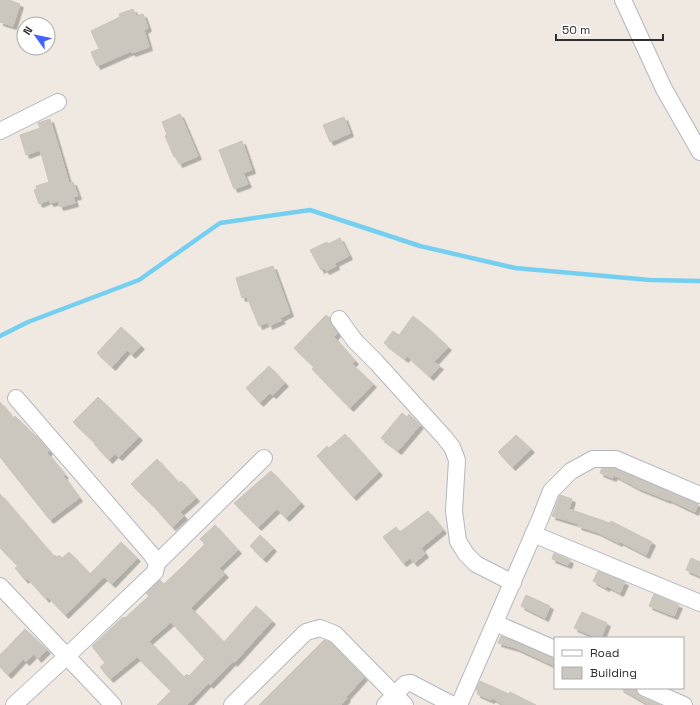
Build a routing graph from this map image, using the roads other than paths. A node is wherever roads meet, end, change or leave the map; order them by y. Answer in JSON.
{"nodes":[{"id":1,"x":623,"y":0,"type":"edge"},
{"id":2,"x":58,"y":102,"type":"dead end"},
{"id":3,"x":0,"y":131,"type":"edge"},
{"id":4,"x":700,"y":152,"type":"edge"},
{"id":5,"x":339,"y":319,"type":"dead end"},
{"id":6,"x":16,"y":398,"type":"dead end"},
{"id":7,"x":264,"y":458,"type":"dead end"},
{"id":8,"x":700,"y":495,"type":"edge"},
{"id":9,"x":533,"y":534,"type":"junction"},
{"id":10,"x":157,"y":563,"type":"junction"},
{"id":11,"x":513,"y":582,"type":"junction"},
{"id":12,"x":0,"y":586,"type":"edge"},
{"id":13,"x":700,"y":603,"type":"edge"},
{"id":14,"x":495,"y":623,"type":"junction"},
{"id":15,"x":554,"y":649,"type":"edge"},
{"id":16,"x":66,"y":657,"type":"junction"},
{"id":17,"x":647,"y":689,"type":"edge"},
{"id":18,"x":395,"y":702,"type":"edge"},
{"id":19,"x":14,"y":705,"type":"edge"},
{"id":20,"x":113,"y":705,"type":"edge"},
{"id":21,"x":232,"y":705,"type":"edge"},
{"id":22,"x":453,"y":705,"type":"edge"},
{"id":23,"x":459,"y":705,"type":"edge"},
{"id":24,"x":684,"y":705,"type":"edge"}],
"edges":[{"from":1,"to":4,"type":"street"},
{"from":2,"to":3,"type":"street"},
{"from":5,"to":11,"type":"street"},
{"from":6,"to":10,"type":"street"},
{"from":7,"to":10,"type":"street"},
{"from":8,"to":9,"type":"street"},
{"from":9,"to":11,"type":"street"},
{"from":9,"to":13,"type":"street"},
{"from":10,"to":16,"type":"street"},
{"from":11,"to":14,"type":"street"},
{"from":12,"to":16,"type":"street"},
{"from":14,"to":15,"type":"street"},
{"from":14,"to":23,"type":"street"},
{"from":16,"to":19,"type":"street"},
{"from":16,"to":20,"type":"street"},
{"from":17,"to":24,"type":"street"},
{"from":18,"to":21,"type":"street"},
{"from":18,"to":22,"type":"street"}]}
